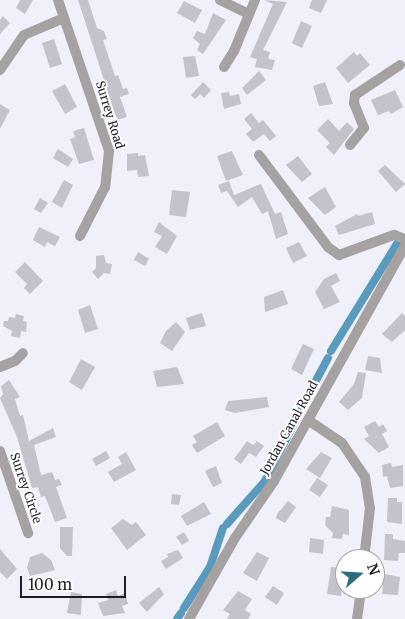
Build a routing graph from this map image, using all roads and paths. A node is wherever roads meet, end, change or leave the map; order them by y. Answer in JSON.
{"nodes":[{"id":1,"x":58,"y":0,"type":"edge"},
{"id":2,"x":220,"y":0,"type":"edge"},
{"id":3,"x":255,"y":0,"type":"edge"},
{"id":4,"x":249,"y":14,"type":"junction"},
{"id":5,"x":64,"y":18,"type":"junction"},
{"id":6,"x":400,"y":65,"type":"dead end"},
{"id":7,"x":224,"y":67,"type":"dead end"},
{"id":8,"x":0,"y":70,"type":"edge"},
{"id":9,"x":350,"y":145,"type":"dead end"},
{"id":10,"x":258,"y":155,"type":"dead end"},
{"id":11,"x":80,"y":236,"type":"dead end"},
{"id":12,"x":405,"y":239,"type":"edge"},
{"id":13,"x":405,"y":246,"type":"edge"},
{"id":14,"x":23,"y":353,"type":"dead end"},
{"id":15,"x":0,"y":367,"type":"edge"},
{"id":16,"x":308,"y":420,"type":"junction"},
{"id":17,"x":0,"y":451,"type":"edge"},
{"id":18,"x":28,"y":533,"type":"dead end"},
{"id":19,"x":365,"y":549,"type":"edge"},
{"id":20,"x":360,"y":599,"type":"edge"},
{"id":21,"x":190,"y":619,"type":"edge"},
{"id":22,"x":357,"y":619,"type":"edge"}],
"edges":[{"from":1,"to":5,"type":"street","name":"Surrey Road"},
{"from":2,"to":4,"type":"street"},
{"from":3,"to":4,"type":"street"},
{"from":4,"to":7,"type":"street"},
{"from":5,"to":8,"type":"street"},
{"from":5,"to":11,"type":"street","name":"Surrey Road"},
{"from":6,"to":9,"type":"street"},
{"from":10,"to":12,"type":"street"},
{"from":13,"to":16,"type":"street","name":"Jordan Canal Road"},
{"from":14,"to":15,"type":"street"},
{"from":16,"to":19,"type":"street"},
{"from":16,"to":21,"type":"street","name":"Jordan Canal Road"},
{"from":17,"to":18,"type":"street","name":"Surrey Circle"},
{"from":20,"to":22,"type":"street"}]}
